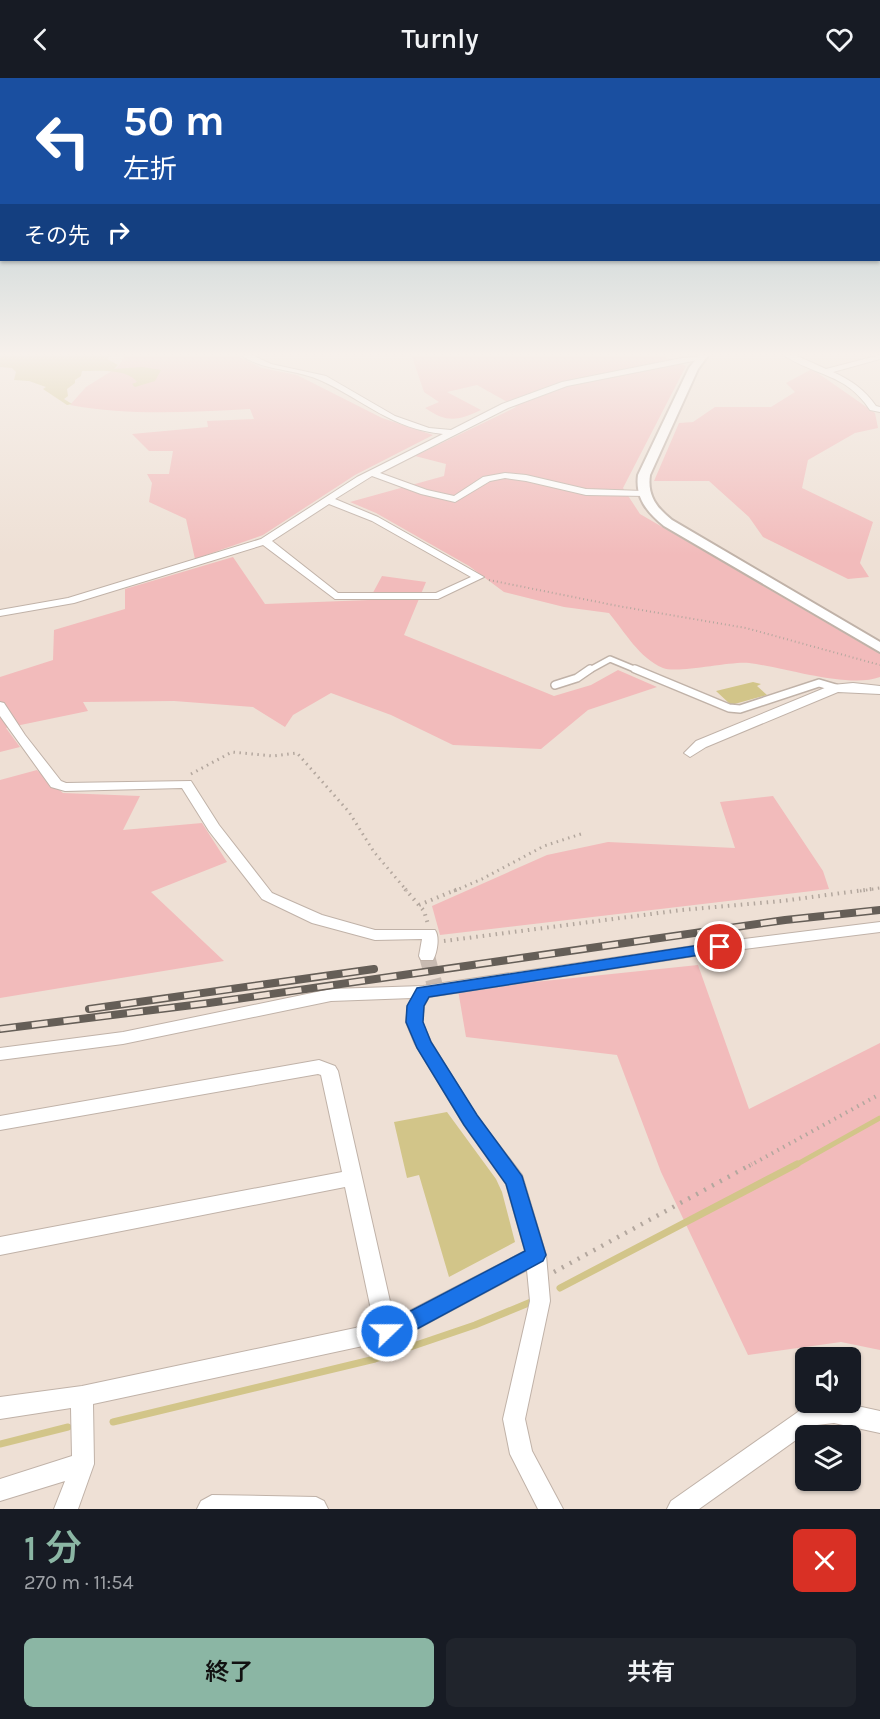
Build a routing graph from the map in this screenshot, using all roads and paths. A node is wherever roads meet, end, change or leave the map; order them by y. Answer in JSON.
{"nodes":[{"id":1,"x":400,"y":421,"type":"edge"},
{"id":2,"x":475,"y":421,"type":"edge"},
{"id":3,"x":671,"y":421,"type":"edge"},
{"id":4,"x":450,"y":432,"type":"junction"},
{"id":5,"x":372,"y":473,"type":"junction"},
{"id":6,"x":643,"y":494,"type":"junction"},
{"id":7,"x":328,"y":500,"type":"junction"},
{"id":8,"x":265,"y":541,"type":"junction"},
{"id":9,"x":478,"y":577,"type":"junction"},
{"id":10,"x":0,"y":613,"type":"edge"},
{"id":11,"x":880,"y":648,"type":"edge"},
{"id":12,"x":880,"y":665,"type":"edge"},
{"id":13,"x":555,"y":685,"type":"dead end"},
{"id":14,"x":836,"y":688,"type":"junction"},
{"id":15,"x":880,"y":690,"type":"edge"},
{"id":16,"x":0,"y":706,"type":"edge"},
{"id":17,"x":690,"y":753,"type":"dead end"},
{"id":18,"x":180,"y":783,"type":"junction"},
{"id":19,"x":584,"y":833,"type":"dead end"},
{"id":20,"x":880,"y":888,"type":"edge"},
{"id":21,"x":419,"y":905,"type":"junction"},
{"id":22,"x":880,"y":927,"type":"edge"},
{"id":23,"x":429,"y":944,"type":"junction"},
{"id":24,"x":423,"y":992,"type":"junction"},
{"id":25,"x":0,"y":1054,"type":"edge"},
{"id":26,"x":880,"y":1094,"type":"edge"},
{"id":27,"x":0,"y":1123,"type":"edge"},
{"id":28,"x":352,"y":1178,"type":"junction"},
{"id":29,"x":0,"y":1246,"type":"edge"},
{"id":30,"x":536,"y":1255,"type":"junction"},
{"id":31,"x":538,"y":1278,"type":"junction"},
{"id":32,"x":387,"y":1331,"type":"junction"},
{"id":33,"x":82,"y":1396,"type":"junction"},
{"id":34,"x":0,"y":1408,"type":"edge"},
{"id":35,"x":880,"y":1422,"type":"edge"},
{"id":36,"x":82,"y":1464,"type":"junction"},
{"id":37,"x":0,"y":1490,"type":"edge"},
{"id":38,"x":66,"y":1509,"type":"edge"},
{"id":39,"x":209,"y":1509,"type":"edge"},
{"id":40,"x":316,"y":1509,"type":"edge"},
{"id":41,"x":551,"y":1509,"type":"edge"},
{"id":42,"x":679,"y":1509,"type":"edge"}],
"edges":[{"from":1,"to":4,"type":"street"},
{"from":2,"to":4,"type":"street"},
{"from":3,"to":6,"type":"street"},
{"from":4,"to":5,"type":"street"},
{"from":5,"to":6,"type":"street"},
{"from":5,"to":7,"type":"street"},
{"from":6,"to":11,"type":"street"},
{"from":7,"to":8,"type":"street"},
{"from":7,"to":9,"type":"street"},
{"from":8,"to":9,"type":"street"},
{"from":8,"to":10,"type":"street"},
{"from":9,"to":12,"type":"path"},
{"from":13,"to":14,"type":"lane"},
{"from":14,"to":15,"type":"street"},
{"from":14,"to":17,"type":"street"},
{"from":16,"to":18,"type":"street"},
{"from":18,"to":21,"type":"path"},
{"from":18,"to":23,"type":"street"},
{"from":19,"to":21,"type":"path"},
{"from":20,"to":23,"type":"path"},
{"from":21,"to":23,"type":"path"},
{"from":22,"to":24,"type":"street"},
{"from":24,"to":25,"type":"street"},
{"from":24,"to":30,"type":"street"},
{"from":26,"to":31,"type":"path"},
{"from":27,"to":28,"type":"street"},
{"from":28,"to":29,"type":"street"},
{"from":28,"to":32,"type":"street"},
{"from":30,"to":31,"type":"street"},
{"from":30,"to":32,"type":"street"},
{"from":31,"to":41,"type":"street"},
{"from":32,"to":33,"type":"street"},
{"from":33,"to":34,"type":"street"},
{"from":33,"to":36,"type":"street"},
{"from":35,"to":42,"type":"street"},
{"from":36,"to":37,"type":"street"},
{"from":36,"to":38,"type":"street"},
{"from":39,"to":40,"type":"street"}]}
